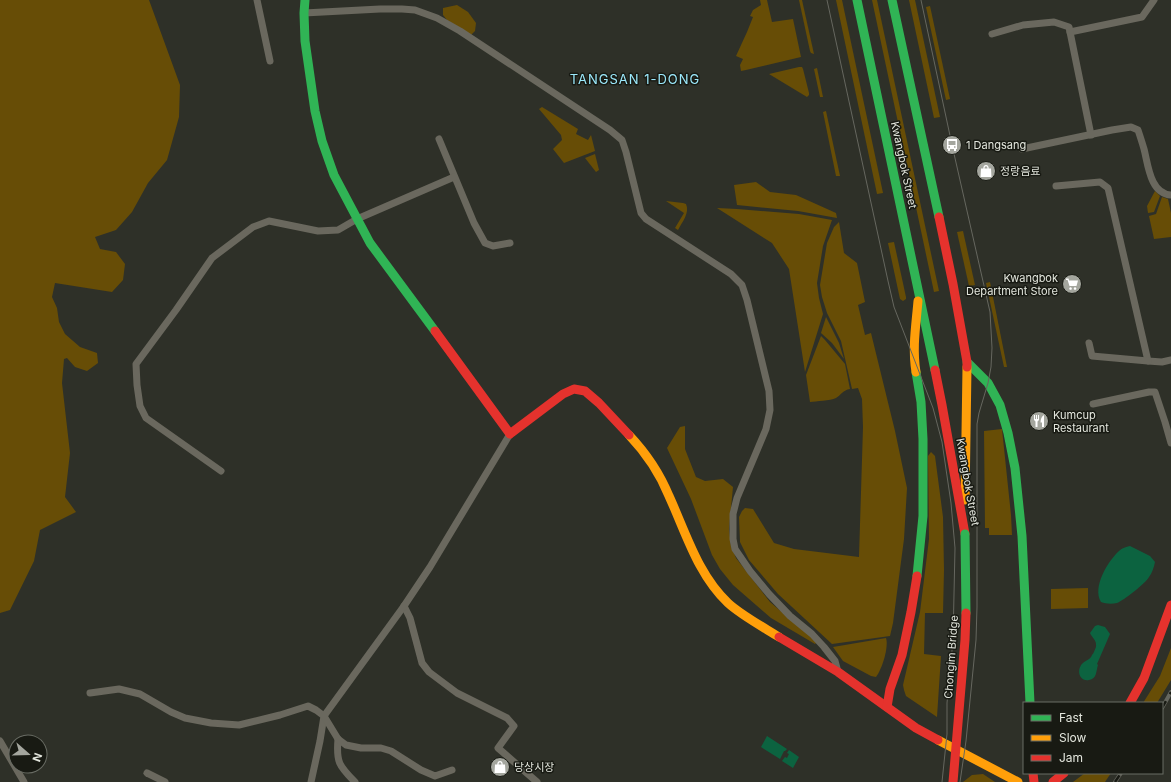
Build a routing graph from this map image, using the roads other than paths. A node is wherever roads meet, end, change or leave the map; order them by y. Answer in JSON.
{"nodes":[{"id":1,"x":256,"y":0,"type":"edge"},
{"id":2,"x":305,"y":0,"type":"edge"},
{"id":3,"x":857,"y":0,"type":"edge"},
{"id":4,"x":892,"y":0,"type":"edge"},
{"id":5,"x":1154,"y":0,"type":"edge"},
{"id":6,"x":304,"y":12,"type":"junction"},
{"id":7,"x":1070,"y":32,"type":"junction"},
{"id":8,"x":992,"y":34,"type":"dead end"},
{"id":9,"x":270,"y":61,"type":"dead end"},
{"id":10,"x":1091,"y":135,"type":"junction"},
{"id":11,"x":439,"y":139,"type":"dead end"},
{"id":12,"x":1022,"y":149,"type":"dead end"},
{"id":13,"x":454,"y":176,"type":"junction"},
{"id":14,"x":1056,"y":186,"type":"dead end"},
{"id":15,"x":1171,"y":195,"type":"edge"},
{"id":16,"x":357,"y":219,"type":"junction"},
{"id":17,"x":510,"y":243,"type":"dead end"},
{"id":18,"x":919,"y":292,"type":"junction"},
{"id":19,"x":1089,"y":343,"type":"dead end"},
{"id":20,"x":1171,"y":360,"type":"edge"},
{"id":21,"x":1148,"y":361,"type":"junction"},
{"id":22,"x":967,"y":362,"type":"junction"},
{"id":23,"x":1093,"y":404,"type":"dead end"},
{"id":24,"x":510,"y":434,"type":"junction"},
{"id":25,"x":1171,"y":443,"type":"edge"},
{"id":26,"x":221,"y":471,"type":"dead end"},
{"id":27,"x":965,"y":534,"type":"junction"},
{"id":28,"x":1171,"y":605,"type":"edge"},
{"id":29,"x":404,"y":606,"type":"junction"},
{"id":30,"x":838,"y":672,"type":"junction"},
{"id":31,"x":90,"y":693,"type":"dead end"},
{"id":32,"x":1030,"y":702,"type":"edge"},
{"id":33,"x":1131,"y":702,"type":"edge"},
{"id":34,"x":886,"y":707,"type":"junction"},
{"id":35,"x":324,"y":716,"type":"junction"},
{"id":36,"x":338,"y":739,"type":"junction"},
{"id":37,"x":0,"y":741,"type":"edge"},
{"id":38,"x":452,"y":770,"type":"dead end"},
{"id":39,"x":147,"y":773,"type":"dead end"},
{"id":40,"x":1063,"y":774,"type":"edge"},
{"id":41,"x":24,"y":782,"type":"edge"},
{"id":42,"x":165,"y":782,"type":"edge"},
{"id":43,"x":311,"y":782,"type":"edge"},
{"id":44,"x":355,"y":782,"type":"edge"},
{"id":45,"x":537,"y":782,"type":"edge"},
{"id":46,"x":952,"y":782,"type":"edge"},
{"id":47,"x":1018,"y":782,"type":"edge"},
{"id":48,"x":1053,"y":782,"type":"edge"}],
"edges":[{"from":1,"to":9,"type":"street"},
{"from":2,"to":6,"type":"main road"},
{"from":3,"to":18,"type":"main road","name":"Kwangbok Street"},
{"from":4,"to":22,"type":"main road","name":"Kwangbok Street"},
{"from":5,"to":7,"type":"street"},
{"from":6,"to":16,"type":"main road"},
{"from":6,"to":30,"type":"street"},
{"from":7,"to":8,"type":"street"},
{"from":7,"to":10,"type":"street"},
{"from":10,"to":12,"type":"street"},
{"from":10,"to":15,"type":"street"},
{"from":11,"to":13,"type":"street"},
{"from":13,"to":16,"type":"street"},
{"from":13,"to":17,"type":"street"},
{"from":14,"to":21,"type":"street"},
{"from":16,"to":24,"type":"main road"},
{"from":16,"to":26,"type":"street"},
{"from":18,"to":27,"type":"main road","name":"Kwangbok Street"},
{"from":18,"to":34,"type":"main road"},
{"from":19,"to":21,"type":"street"},
{"from":20,"to":21,"type":"street"},
{"from":22,"to":27,"type":"main road","name":"Kwangbok Street"},
{"from":22,"to":32,"type":"main road"},
{"from":23,"to":25,"type":"street"},
{"from":24,"to":29,"type":"street"},
{"from":24,"to":30,"type":"main road"},
{"from":27,"to":46,"type":"main road","name":"Chongim Bridge","bridge":true},
{"from":28,"to":33,"type":"main road"},
{"from":29,"to":35,"type":"street"},
{"from":29,"to":45,"type":"street"},
{"from":30,"to":34,"type":"main road"},
{"from":31,"to":35,"type":"street"},
{"from":34,"to":47,"type":"main road"},
{"from":35,"to":36,"type":"street"},
{"from":35,"to":43,"type":"street"},
{"from":36,"to":38,"type":"street"},
{"from":36,"to":44,"type":"street"},
{"from":37,"to":41,"type":"street"},
{"from":39,"to":42,"type":"street"},
{"from":40,"to":48,"type":"main road"}]}
